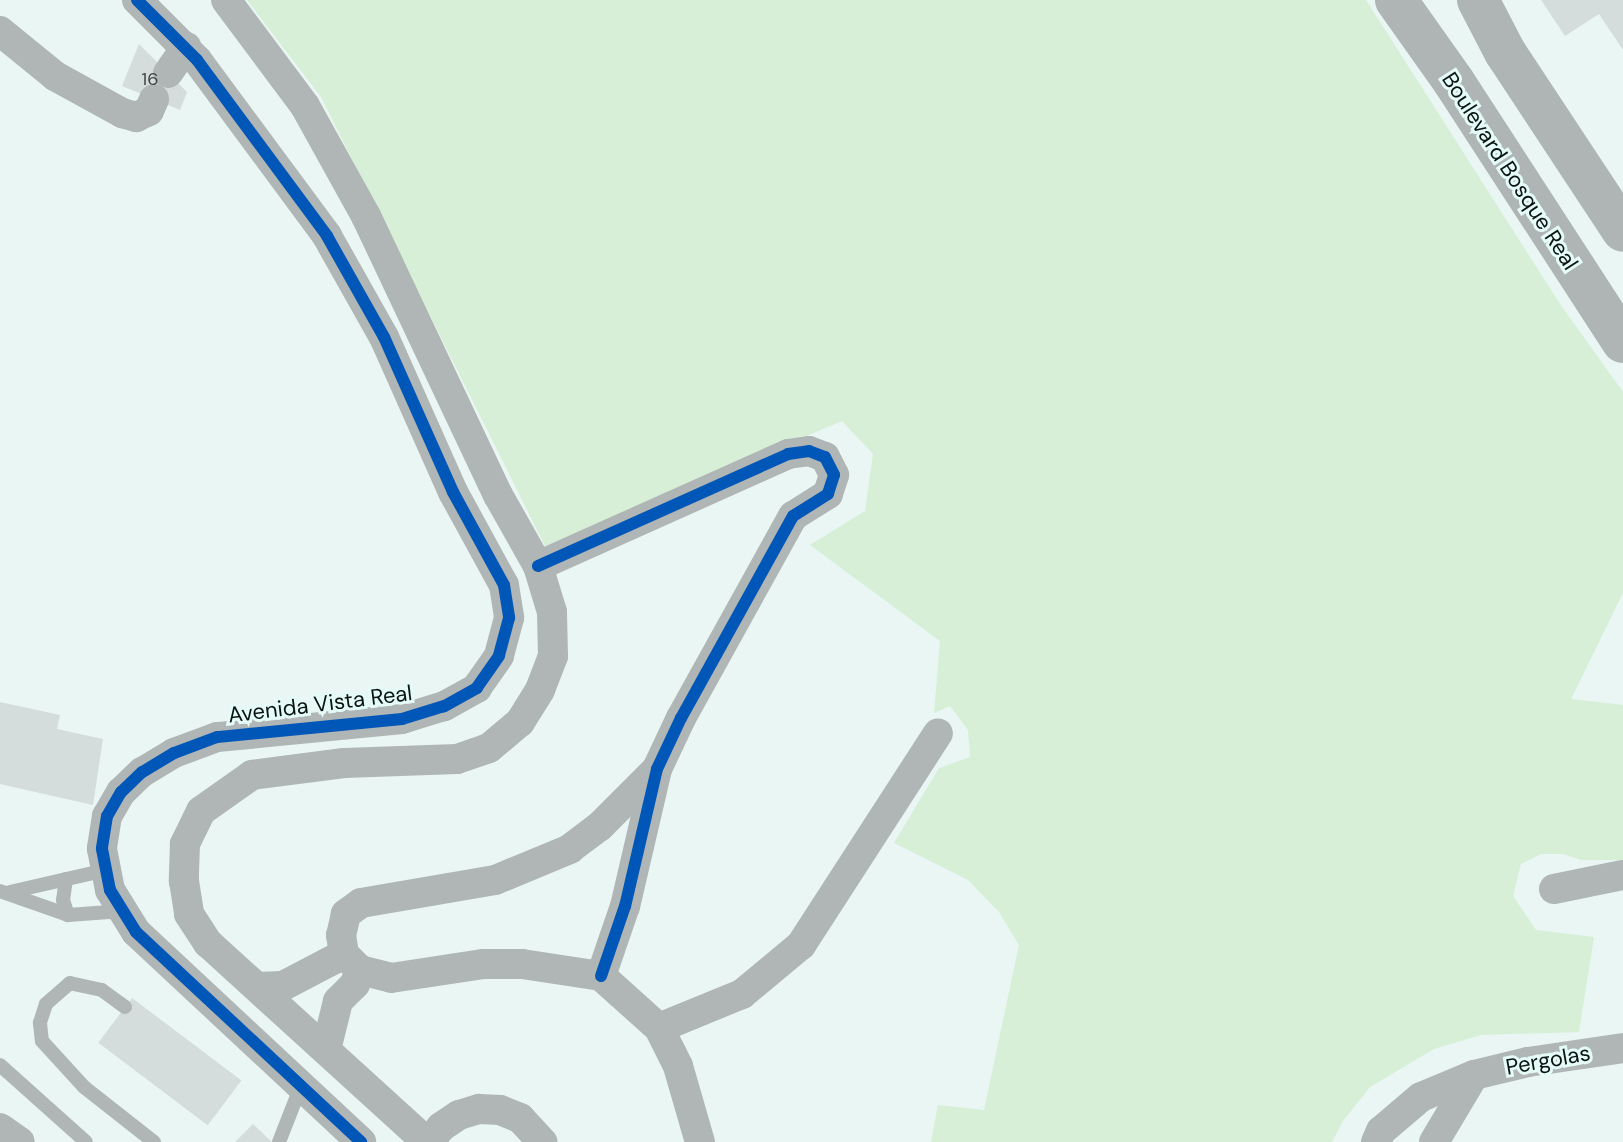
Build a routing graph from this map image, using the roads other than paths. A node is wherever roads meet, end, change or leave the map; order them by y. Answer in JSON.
{"nodes":[{"id":1,"x":137,"y":0,"type":"edge"},
{"id":2,"x":226,"y":0,"type":"edge"},
{"id":3,"x":1396,"y":0,"type":"edge"},
{"id":4,"x":1478,"y":0,"type":"edge"},
{"id":5,"x":0,"y":31,"type":"edge"},
{"id":6,"x":186,"y":47,"type":"junction"},
{"id":7,"x":366,"y":216,"type":"junction"},
{"id":8,"x":1623,"y":231,"type":"edge"},
{"id":9,"x":327,"y":236,"type":"junction"},
{"id":10,"x":418,"y":323,"type":"junction"},
{"id":11,"x":384,"y":337,"type":"junction"},
{"id":12,"x":1623,"y":342,"type":"edge"},
{"id":13,"x":538,"y":566,"type":"junction"},
{"id":14,"x":328,"y":723,"type":"junction"},
{"id":15,"x":938,"y":733,"type":"dead end"},
{"id":16,"x":344,"y":763,"type":"junction"},
{"id":17,"x":657,"y":769,"type":"junction"},
{"id":18,"x":106,"y":870,"type":"junction"},
{"id":19,"x":1623,"y":875,"type":"edge"},
{"id":20,"x":66,"y":879,"type":"junction"},
{"id":21,"x":1554,"y":889,"type":"dead end"},
{"id":22,"x":5,"y":892,"type":"edge"},
{"id":23,"x":123,"y":911,"type":"junction"},
{"id":24,"x":68,"y":915,"type":"junction"},
{"id":25,"x":352,"y":962,"type":"junction"},
{"id":26,"x":601,"y":976,"type":"junction"},
{"id":27,"x":257,"y":987,"type":"junction"},
{"id":28,"x":125,"y":1007,"type":"dead end"},
{"id":29,"x":659,"y":1028,"type":"junction"},
{"id":30,"x":1623,"y":1048,"type":"edge"},
{"id":31,"x":326,"y":1050,"type":"junction"},
{"id":32,"x":0,"y":1065,"type":"edge"},
{"id":33,"x":1474,"y":1075,"type":"junction"},
{"id":34,"x":301,"y":1086,"type":"junction"},
{"id":35,"x":0,"y":1128,"type":"edge"},
{"id":36,"x":346,"y":1137,"type":"edge"},
{"id":37,"x":148,"y":1140,"type":"edge"},
{"id":38,"x":20,"y":1142,"type":"edge"},
{"id":39,"x":86,"y":1142,"type":"edge"},
{"id":40,"x":279,"y":1142,"type":"edge"},
{"id":41,"x":428,"y":1142,"type":"edge"},
{"id":42,"x":542,"y":1142,"type":"edge"},
{"id":43,"x":700,"y":1142,"type":"edge"},
{"id":44,"x":1376,"y":1142,"type":"edge"},
{"id":45,"x":1434,"y":1142,"type":"edge"}],
"edges":[{"from":1,"to":6,"type":"street","name":"Avenida Vista Real"},
{"from":2,"to":7,"type":"street"},
{"from":3,"to":12,"type":"street","name":"Boulevard Bosque Real"},
{"from":4,"to":8,"type":"street"},
{"from":5,"to":6,"type":"street"},
{"from":6,"to":9,"type":"street","name":"Avenida Vista Real"},
{"from":7,"to":9,"type":"street"},
{"from":7,"to":10,"type":"street"},
{"from":9,"to":11,"type":"street","name":"Avenida Vista Real"},
{"from":10,"to":11,"type":"street"},
{"from":10,"to":13,"type":"street"},
{"from":11,"to":14,"type":"street","name":"Avenida Vista Real"},
{"from":13,"to":16,"type":"street"},
{"from":13,"to":17,"type":"street"},
{"from":14,"to":16,"type":"street"},
{"from":14,"to":18,"type":"street","name":"Avenida Vista Real"},
{"from":15,"to":29,"type":"street"},
{"from":16,"to":27,"type":"street"},
{"from":17,"to":25,"type":"street"},
{"from":17,"to":26,"type":"street"},
{"from":18,"to":20,"type":"lane"},
{"from":18,"to":23,"type":"street","name":"Avenida Vista Real"},
{"from":19,"to":21,"type":"street"},
{"from":20,"to":22,"type":"lane"},
{"from":20,"to":24,"type":"lane"},
{"from":22,"to":24,"type":"lane"},
{"from":23,"to":24,"type":"lane"},
{"from":23,"to":34,"type":"street","name":"Avenida Vista Real"},
{"from":25,"to":26,"type":"street"},
{"from":25,"to":27,"type":"street"},
{"from":25,"to":31,"type":"street"},
{"from":26,"to":29,"type":"street"},
{"from":27,"to":31,"type":"street"},
{"from":28,"to":37,"type":"lane"},
{"from":29,"to":43,"type":"street"},
{"from":30,"to":33,"type":"street","name":"Pergolas"},
{"from":31,"to":41,"type":"street"},
{"from":32,"to":39,"type":"lane"},
{"from":33,"to":44,"type":"street","name":"Pergolas"},
{"from":33,"to":45,"type":"street","name":"Pergolas"},
{"from":34,"to":36,"type":"street","name":"Avenida Vista Real"},
{"from":34,"to":40,"type":"lane"},
{"from":35,"to":38,"type":"street"},
{"from":41,"to":42,"type":"street"}]}
